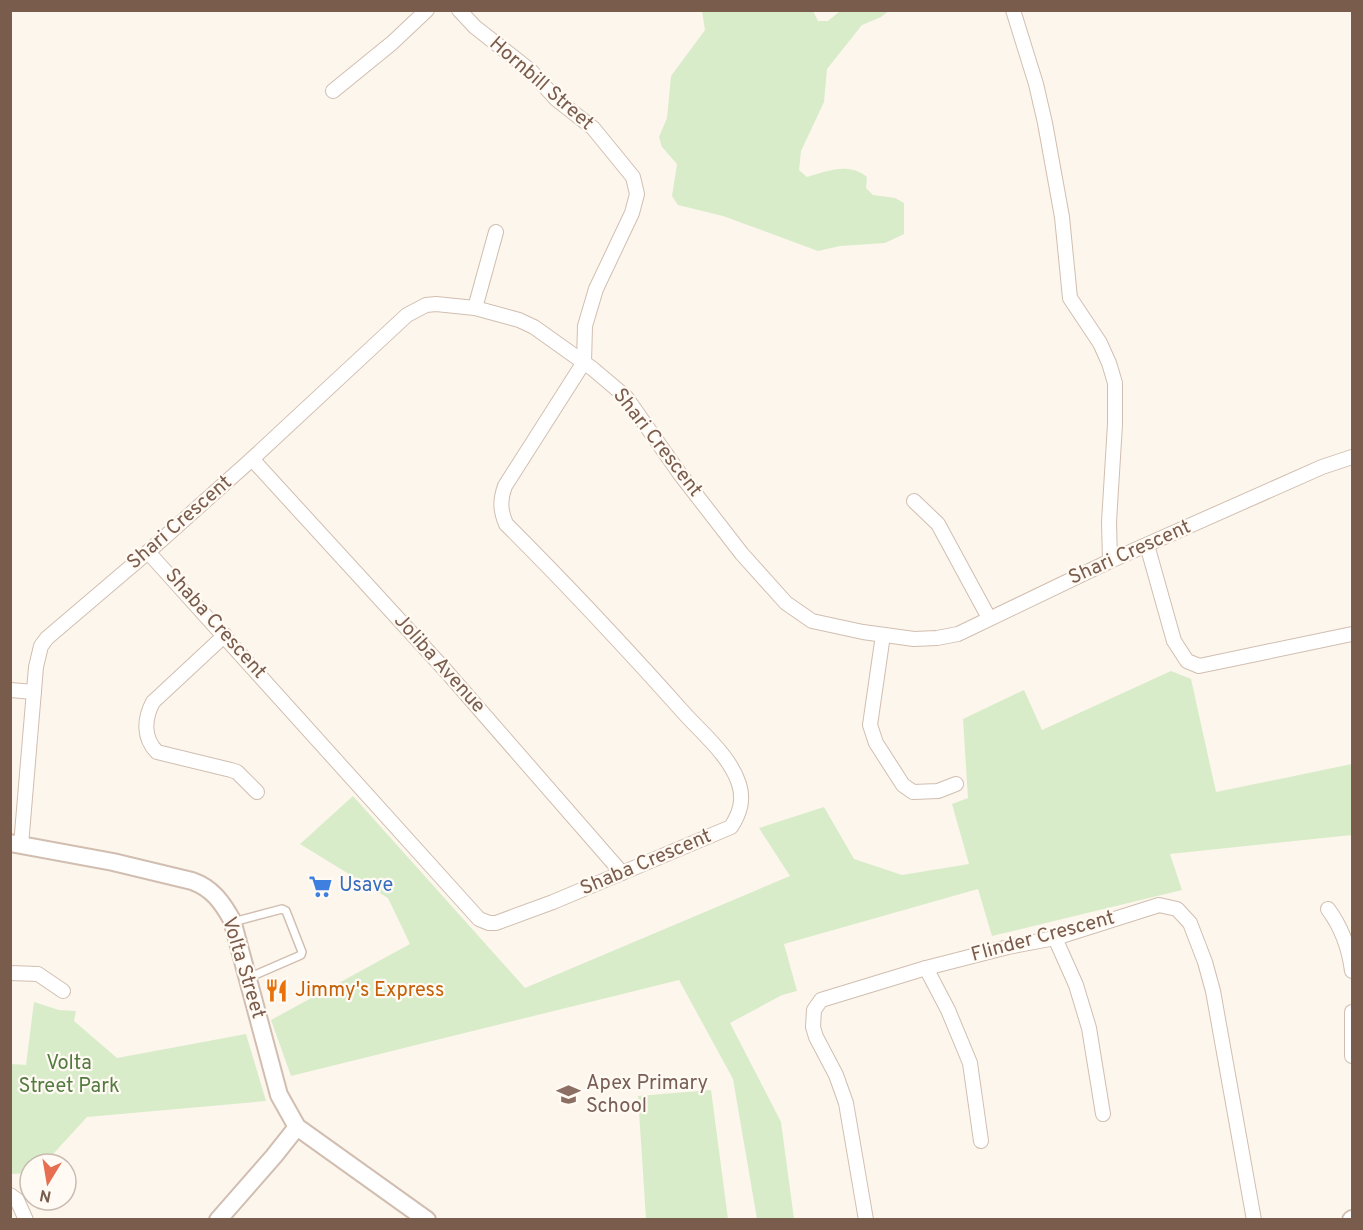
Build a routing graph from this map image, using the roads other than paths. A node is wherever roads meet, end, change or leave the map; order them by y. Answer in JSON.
{"nodes":[{"id":1,"x":427,"y":10,"type":"edge"},
{"id":2,"x":459,"y":10,"type":"edge"},
{"id":3,"x":1013,"y":10,"type":"edge"},
{"id":4,"x":333,"y":92,"type":"dead end"},
{"id":5,"x":496,"y":232,"type":"dead end"},
{"id":6,"x":475,"y":308,"type":"junction"},
{"id":7,"x":584,"y":363,"type":"junction"},
{"id":8,"x":1353,"y":457,"type":"edge"},
{"id":9,"x":252,"y":459,"type":"junction"},
{"id":10,"x":914,"y":501,"type":"dead end"},
{"id":11,"x":1147,"y":545,"type":"junction"},
{"id":12,"x":148,"y":552,"type":"junction"},
{"id":13,"x":1110,"y":561,"type":"junction"},
{"id":14,"x":989,"y":618,"type":"junction"},
{"id":15,"x":1353,"y":634,"type":"edge"},
{"id":16,"x":225,"y":635,"type":"junction"},
{"id":17,"x":883,"y":635,"type":"junction"},
{"id":18,"x":10,"y":690,"type":"edge"},
{"id":19,"x":34,"y":692,"type":"junction"},
{"id":20,"x":956,"y":784,"type":"dead end"},
{"id":21,"x":257,"y":792,"type":"dead end"},
{"id":22,"x":16,"y":844,"type":"edge"},
{"id":23,"x":622,"y":873,"type":"junction"},
{"id":24,"x":1328,"y":909,"type":"dead end"},
{"id":25,"x":232,"y":922,"type":"junction"},
{"id":26,"x":1055,"y":938,"type":"junction"},
{"id":27,"x":926,"y":968,"type":"junction"},
{"id":28,"x":1353,"y":971,"type":"edge"},
{"id":29,"x":10,"y":973,"type":"edge"},
{"id":30,"x":248,"y":978,"type":"junction"},
{"id":31,"x":63,"y":991,"type":"dead end"},
{"id":32,"x":1353,"y":1012,"type":"edge"},
{"id":33,"x":1353,"y":1056,"type":"edge"},
{"id":34,"x":1103,"y":1114,"type":"dead end"},
{"id":35,"x":297,"y":1126,"type":"junction"},
{"id":36,"x":981,"y":1141,"type":"dead end"},
{"id":37,"x":10,"y":1195,"type":"edge"},
{"id":38,"x":219,"y":1219,"type":"edge"},
{"id":39,"x":26,"y":1220,"type":"edge"},
{"id":40,"x":427,"y":1220,"type":"edge"},
{"id":41,"x":866,"y":1220,"type":"edge"},
{"id":42,"x":1254,"y":1220,"type":"edge"}],
"edges":[{"from":1,"to":4,"type":"street"},
{"from":2,"to":7,"type":"street","name":"Hornbill Street"},
{"from":3,"to":13,"type":"street"},
{"from":5,"to":6,"type":"street"},
{"from":6,"to":7,"type":"street","name":"Shari Crescent"},
{"from":6,"to":9,"type":"street","name":"Shari Crescent"},
{"from":7,"to":17,"type":"street","name":"Shari Crescent"},
{"from":7,"to":23,"type":"street","name":"Shaba Crescent"},
{"from":8,"to":11,"type":"street","name":"Shari Crescent"},
{"from":9,"to":12,"type":"street","name":"Shari Crescent"},
{"from":9,"to":23,"type":"street","name":"Joliba Avenue"},
{"from":10,"to":14,"type":"street"},
{"from":11,"to":13,"type":"street","name":"Shari Crescent"},
{"from":11,"to":15,"type":"street"},
{"from":12,"to":16,"type":"street","name":"Shaba Crescent"},
{"from":12,"to":19,"type":"street","name":"Shari Crescent"},
{"from":13,"to":14,"type":"street","name":"Shari Crescent"},
{"from":14,"to":17,"type":"street","name":"Shari Crescent"},
{"from":16,"to":21,"type":"street"},
{"from":16,"to":23,"type":"street","name":"Shaba Crescent"},
{"from":17,"to":20,"type":"street"},
{"from":18,"to":19,"type":"street"},
{"from":19,"to":22,"type":"street","name":"Shari Crescent"},
{"from":22,"to":25,"type":"street","name":"Volta Street"},
{"from":24,"to":28,"type":"street"},
{"from":25,"to":30,"type":"street","name":"Volta Street"},
{"from":25,"to":30,"type":"lane"},
{"from":26,"to":27,"type":"street","name":"Flinder Crescent"},
{"from":26,"to":34,"type":"street"},
{"from":26,"to":42,"type":"street","name":"Flinder Crescent"},
{"from":27,"to":36,"type":"street"},
{"from":27,"to":41,"type":"street","name":"Flinder Crescent"},
{"from":29,"to":31,"type":"street"},
{"from":30,"to":35,"type":"street","name":"Volta Street"},
{"from":32,"to":33,"type":"street"},
{"from":35,"to":38,"type":"street"},
{"from":35,"to":40,"type":"street","name":"Volta Street"},
{"from":37,"to":39,"type":"street"}]}
